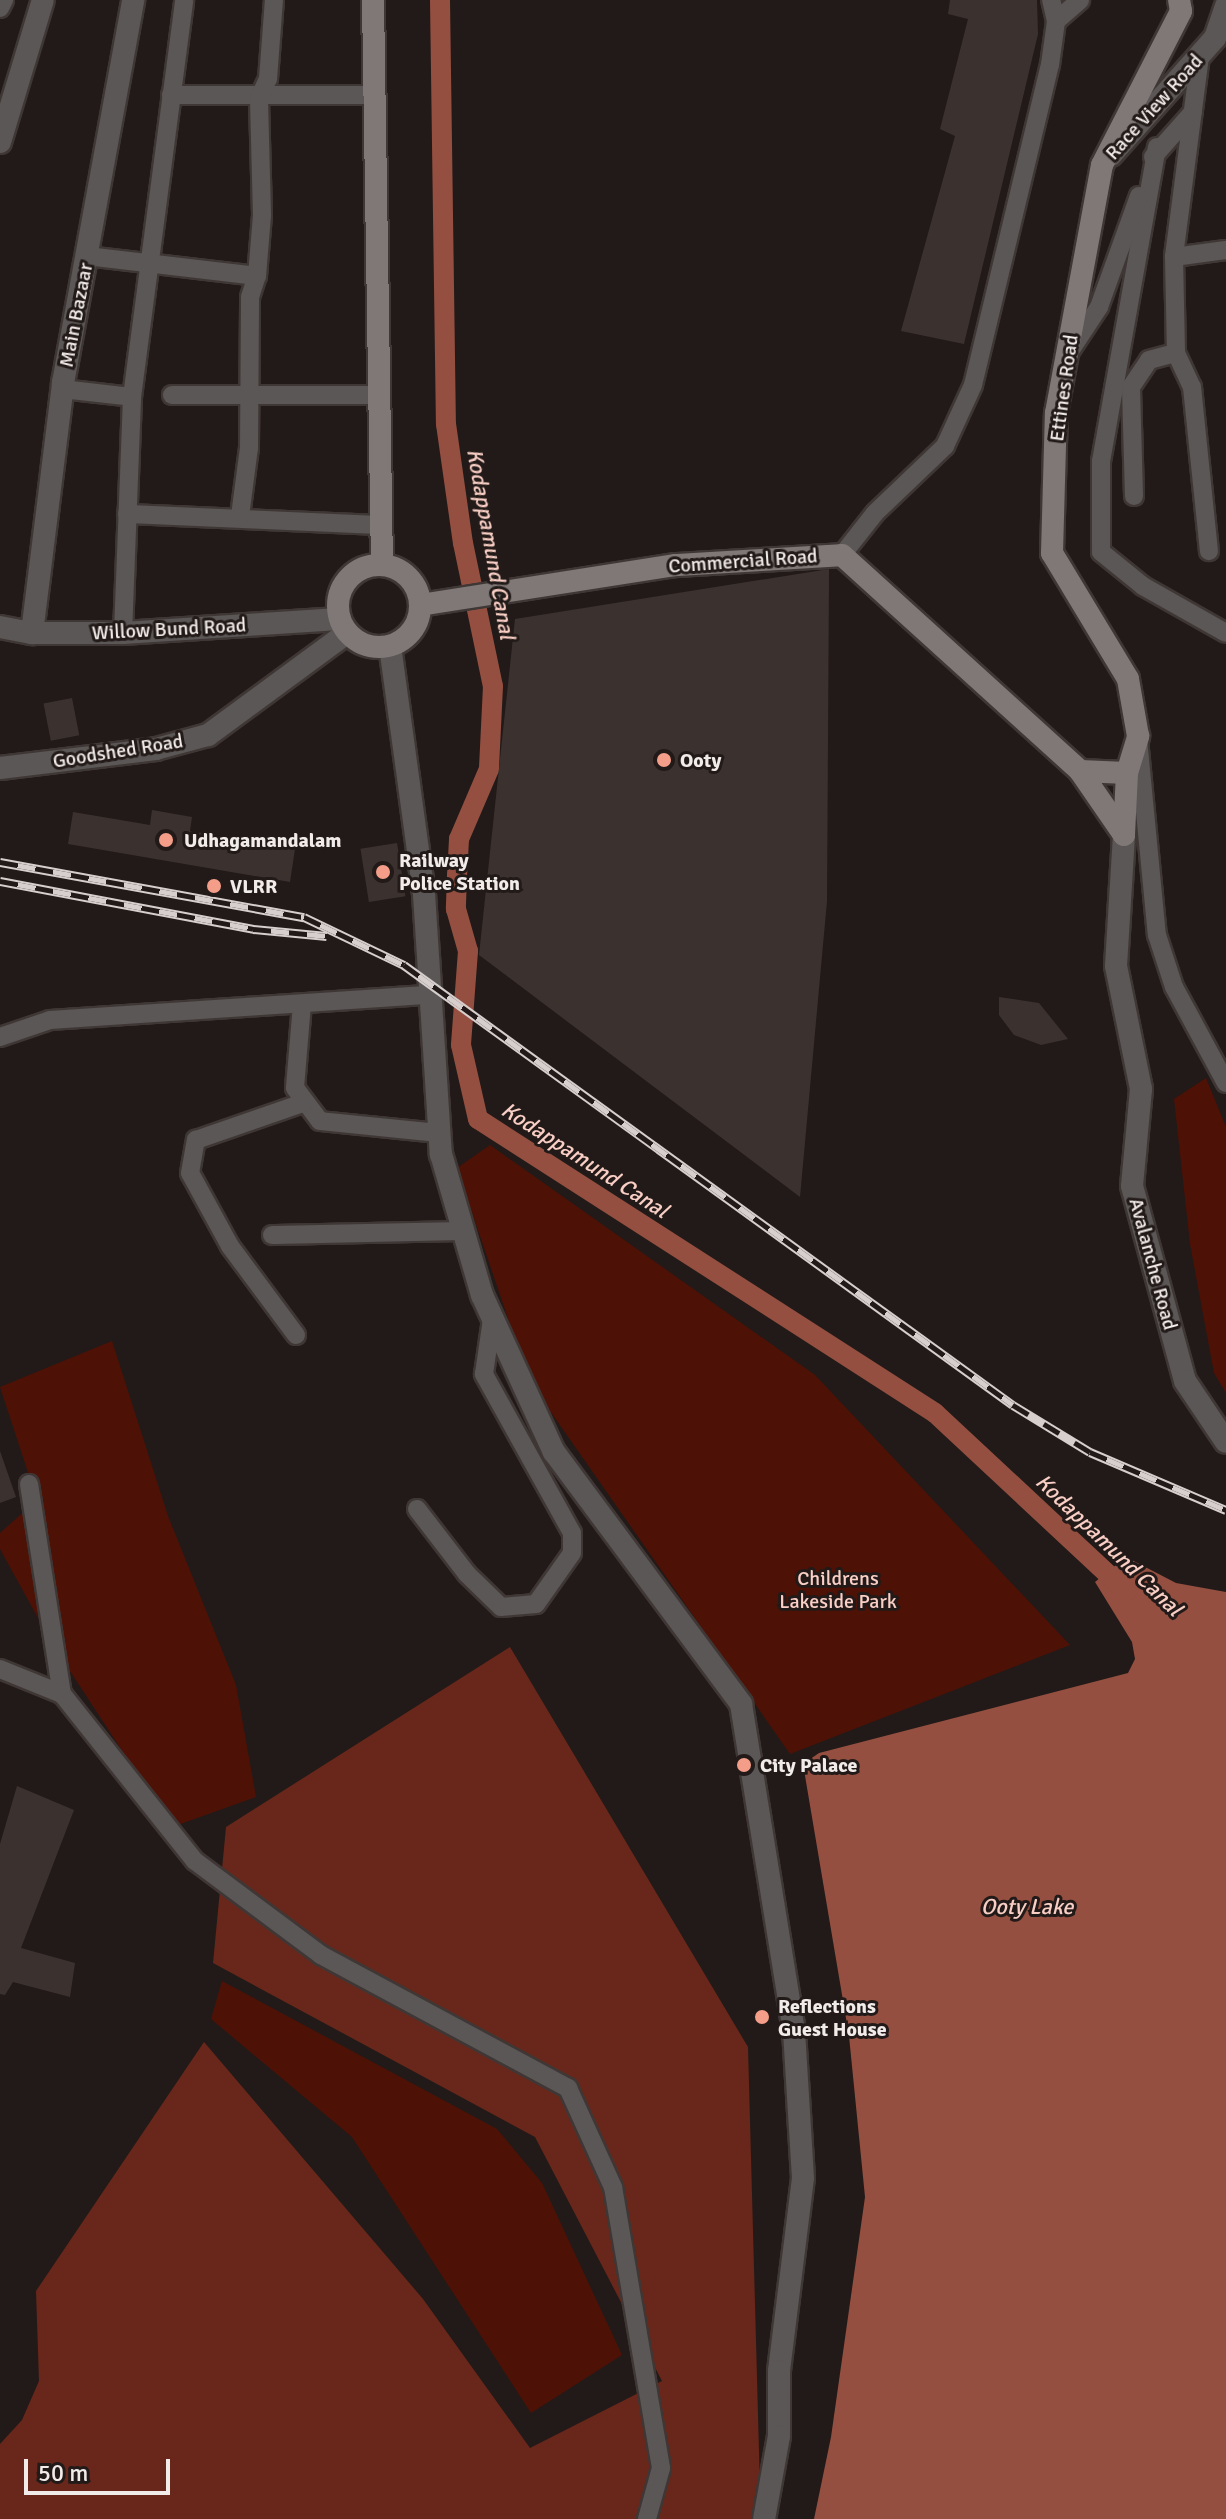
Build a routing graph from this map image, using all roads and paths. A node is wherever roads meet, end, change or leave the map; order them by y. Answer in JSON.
{"nodes":[{"id":1,"x":4,"y":0,"type":"edge"},
{"id":2,"x":43,"y":0,"type":"edge"},
{"id":3,"x":133,"y":0,"type":"edge"},
{"id":4,"x":184,"y":0,"type":"edge"},
{"id":5,"x":274,"y":0,"type":"edge"},
{"id":6,"x":373,"y":0,"type":"edge"},
{"id":7,"x":1051,"y":0,"type":"edge"},
{"id":8,"x":1080,"y":0,"type":"edge"},
{"id":9,"x":1179,"y":0,"type":"edge"},
{"id":10,"x":1226,"y":6,"type":"edge"},
{"id":11,"x":0,"y":8,"type":"edge"},
{"id":12,"x":1056,"y":21,"type":"junction"},
{"id":13,"x":1200,"y":56,"type":"junction"},
{"id":14,"x":171,"y":95,"type":"junction"},
{"id":15,"x":260,"y":95,"type":"junction"},
{"id":16,"x":374,"y":95,"type":"junction"},
{"id":17,"x":1193,"y":112,"type":"junction"},
{"id":18,"x":0,"y":142,"type":"edge"},
{"id":19,"x":1157,"y":147,"type":"junction"},
{"id":20,"x":1102,"y":165,"type":"junction"},
{"id":21,"x":1226,"y":250,"type":"edge"},
{"id":22,"x":87,"y":256,"type":"junction"},
{"id":23,"x":1174,"y":257,"type":"junction"},
{"id":24,"x":149,"y":264,"type":"junction"},
{"id":25,"x":257,"y":276,"type":"junction"},
{"id":26,"x":1176,"y":353,"type":"junction"},
{"id":27,"x":1067,"y":354,"type":"junction"},
{"id":28,"x":62,"y":389,"type":"junction"},
{"id":29,"x":248,"y":392,"type":"junction"},
{"id":30,"x":172,"y":395,"type":"dead end"},
{"id":31,"x":379,"y":395,"type":"junction"},
{"id":32,"x":132,"y":397,"type":"junction"},
{"id":33,"x":1134,"y":496,"type":"dead end"},
{"id":34,"x":127,"y":514,"type":"junction"},
{"id":35,"x":240,"y":516,"type":"junction"},
{"id":36,"x":381,"y":525,"type":"junction"},
{"id":37,"x":1209,"y":551,"type":"dead end"},
{"id":38,"x":842,"y":555,"type":"junction"},
{"id":39,"x":382,"y":564,"type":"junction"},
{"id":40,"x":420,"y":605,"type":"junction"},
{"id":41,"x":343,"y":626,"type":"junction"},
{"id":42,"x":0,"y":627,"type":"edge"},
{"id":43,"x":32,"y":633,"type":"junction"},
{"id":44,"x":123,"y":633,"type":"junction"},
{"id":45,"x":1226,"y":633,"type":"edge"},
{"id":46,"x":390,"y":646,"type":"junction"},
{"id":47,"x":1138,"y":736,"type":"junction"},
{"id":48,"x":0,"y":768,"type":"edge"},
{"id":49,"x":1080,"y":771,"type":"junction"},
{"id":50,"x":1127,"y":773,"type":"junction"},
{"id":51,"x":1124,"y":835,"type":"junction"},
{"id":52,"x":429,"y":995,"type":"junction"},
{"id":53,"x":302,"y":1004,"type":"junction"},
{"id":54,"x":0,"y":1037,"type":"edge"},
{"id":55,"x":1226,"y":1083,"type":"edge"},
{"id":56,"x":303,"y":1103,"type":"junction"},
{"id":57,"x":439,"y":1133,"type":"junction"},
{"id":58,"x":463,"y":1231,"type":"junction"},
{"id":59,"x":272,"y":1235,"type":"dead end"},
{"id":60,"x":492,"y":1319,"type":"junction"},
{"id":61,"x":296,"y":1335,"type":"dead end"},
{"id":62,"x":1226,"y":1442,"type":"edge"},
{"id":63,"x":29,"y":1484,"type":"dead end"},
{"id":64,"x":417,"y":1509,"type":"dead end"},
{"id":65,"x":0,"y":1669,"type":"edge"},
{"id":66,"x":62,"y":1694,"type":"junction"},
{"id":67,"x":647,"y":2519,"type":"edge"},
{"id":68,"x":764,"y":2519,"type":"edge"}],
"edges":[{"from":1,"to":11,"type":"street"},
{"from":2,"to":18,"type":"street"},
{"from":3,"to":22,"type":"street","name":"Main Bazaar"},
{"from":4,"to":14,"type":"street"},
{"from":5,"to":15,"type":"street"},
{"from":6,"to":16,"type":"main road"},
{"from":7,"to":12,"type":"street"},
{"from":8,"to":12,"type":"street"},
{"from":9,"to":20,"type":"main road","name":"Ettines Road"},
{"from":10,"to":13,"type":"street","name":"Race View Road"},
{"from":12,"to":38,"type":"street"},
{"from":13,"to":17,"type":"street"},
{"from":13,"to":20,"type":"street","name":"Race View Road"},
{"from":14,"to":15,"type":"street"},
{"from":14,"to":24,"type":"street"},
{"from":15,"to":16,"type":"street"},
{"from":15,"to":25,"type":"street"},
{"from":16,"to":31,"type":"main road"},
{"from":17,"to":19,"type":"street"},
{"from":17,"to":23,"type":"street"},
{"from":19,"to":27,"type":"street"},
{"from":19,"to":45,"type":"street"},
{"from":20,"to":27,"type":"main road","name":"Ettines Road"},
{"from":21,"to":23,"type":"street"},
{"from":22,"to":24,"type":"street"},
{"from":22,"to":28,"type":"street","name":"Main Bazaar"},
{"from":23,"to":26,"type":"street"},
{"from":24,"to":25,"type":"street"},
{"from":24,"to":32,"type":"street"},
{"from":25,"to":29,"type":"street"},
{"from":26,"to":33,"type":"street"},
{"from":26,"to":37,"type":"street"},
{"from":27,"to":47,"type":"main road","name":"Ettines Road"},
{"from":28,"to":32,"type":"street"},
{"from":28,"to":43,"type":"street","name":"Main Bazaar"},
{"from":29,"to":30,"type":"street"},
{"from":29,"to":31,"type":"street"},
{"from":29,"to":35,"type":"street"},
{"from":31,"to":36,"type":"main road"},
{"from":32,"to":34,"type":"street"},
{"from":34,"to":35,"type":"street"},
{"from":34,"to":44,"type":"street"},
{"from":35,"to":36,"type":"street"},
{"from":36,"to":39,"type":"main road"},
{"from":38,"to":40,"type":"main road","name":"Commercial Road"},
{"from":38,"to":49,"type":"main road","name":"Commercial Road"},
{"from":39,"to":40,"type":"main road"},
{"from":39,"to":41,"type":"main road"},
{"from":40,"to":46,"type":"main road"},
{"from":41,"to":44,"type":"street","name":"Willow Bund Road"},
{"from":41,"to":46,"type":"main road"},
{"from":41,"to":48,"type":"street","name":"Goodshed Road"},
{"from":42,"to":43,"type":"street","name":"Willow Bund Road"},
{"from":43,"to":44,"type":"street","name":"Willow Bund Road"},
{"from":46,"to":52,"type":"street"},
{"from":47,"to":50,"type":"main road","name":"Ettines Road"},
{"from":47,"to":55,"type":"street"},
{"from":49,"to":50,"type":"main road"},
{"from":49,"to":51,"type":"main road","name":"Commercial Road"},
{"from":50,"to":51,"type":"main road","name":"Ettines Road"},
{"from":51,"to":62,"type":"street","name":"Avalanche Road"},
{"from":52,"to":53,"type":"street"},
{"from":52,"to":57,"type":"street"},
{"from":53,"to":54,"type":"street"},
{"from":53,"to":56,"type":"street"},
{"from":56,"to":57,"type":"street"},
{"from":56,"to":61,"type":"street"},
{"from":57,"to":58,"type":"street"},
{"from":58,"to":59,"type":"street"},
{"from":58,"to":60,"type":"street"},
{"from":60,"to":64,"type":"street"},
{"from":60,"to":68,"type":"street"},
{"from":63,"to":66,"type":"street"},
{"from":65,"to":66,"type":"street"},
{"from":66,"to":67,"type":"street"}]}
